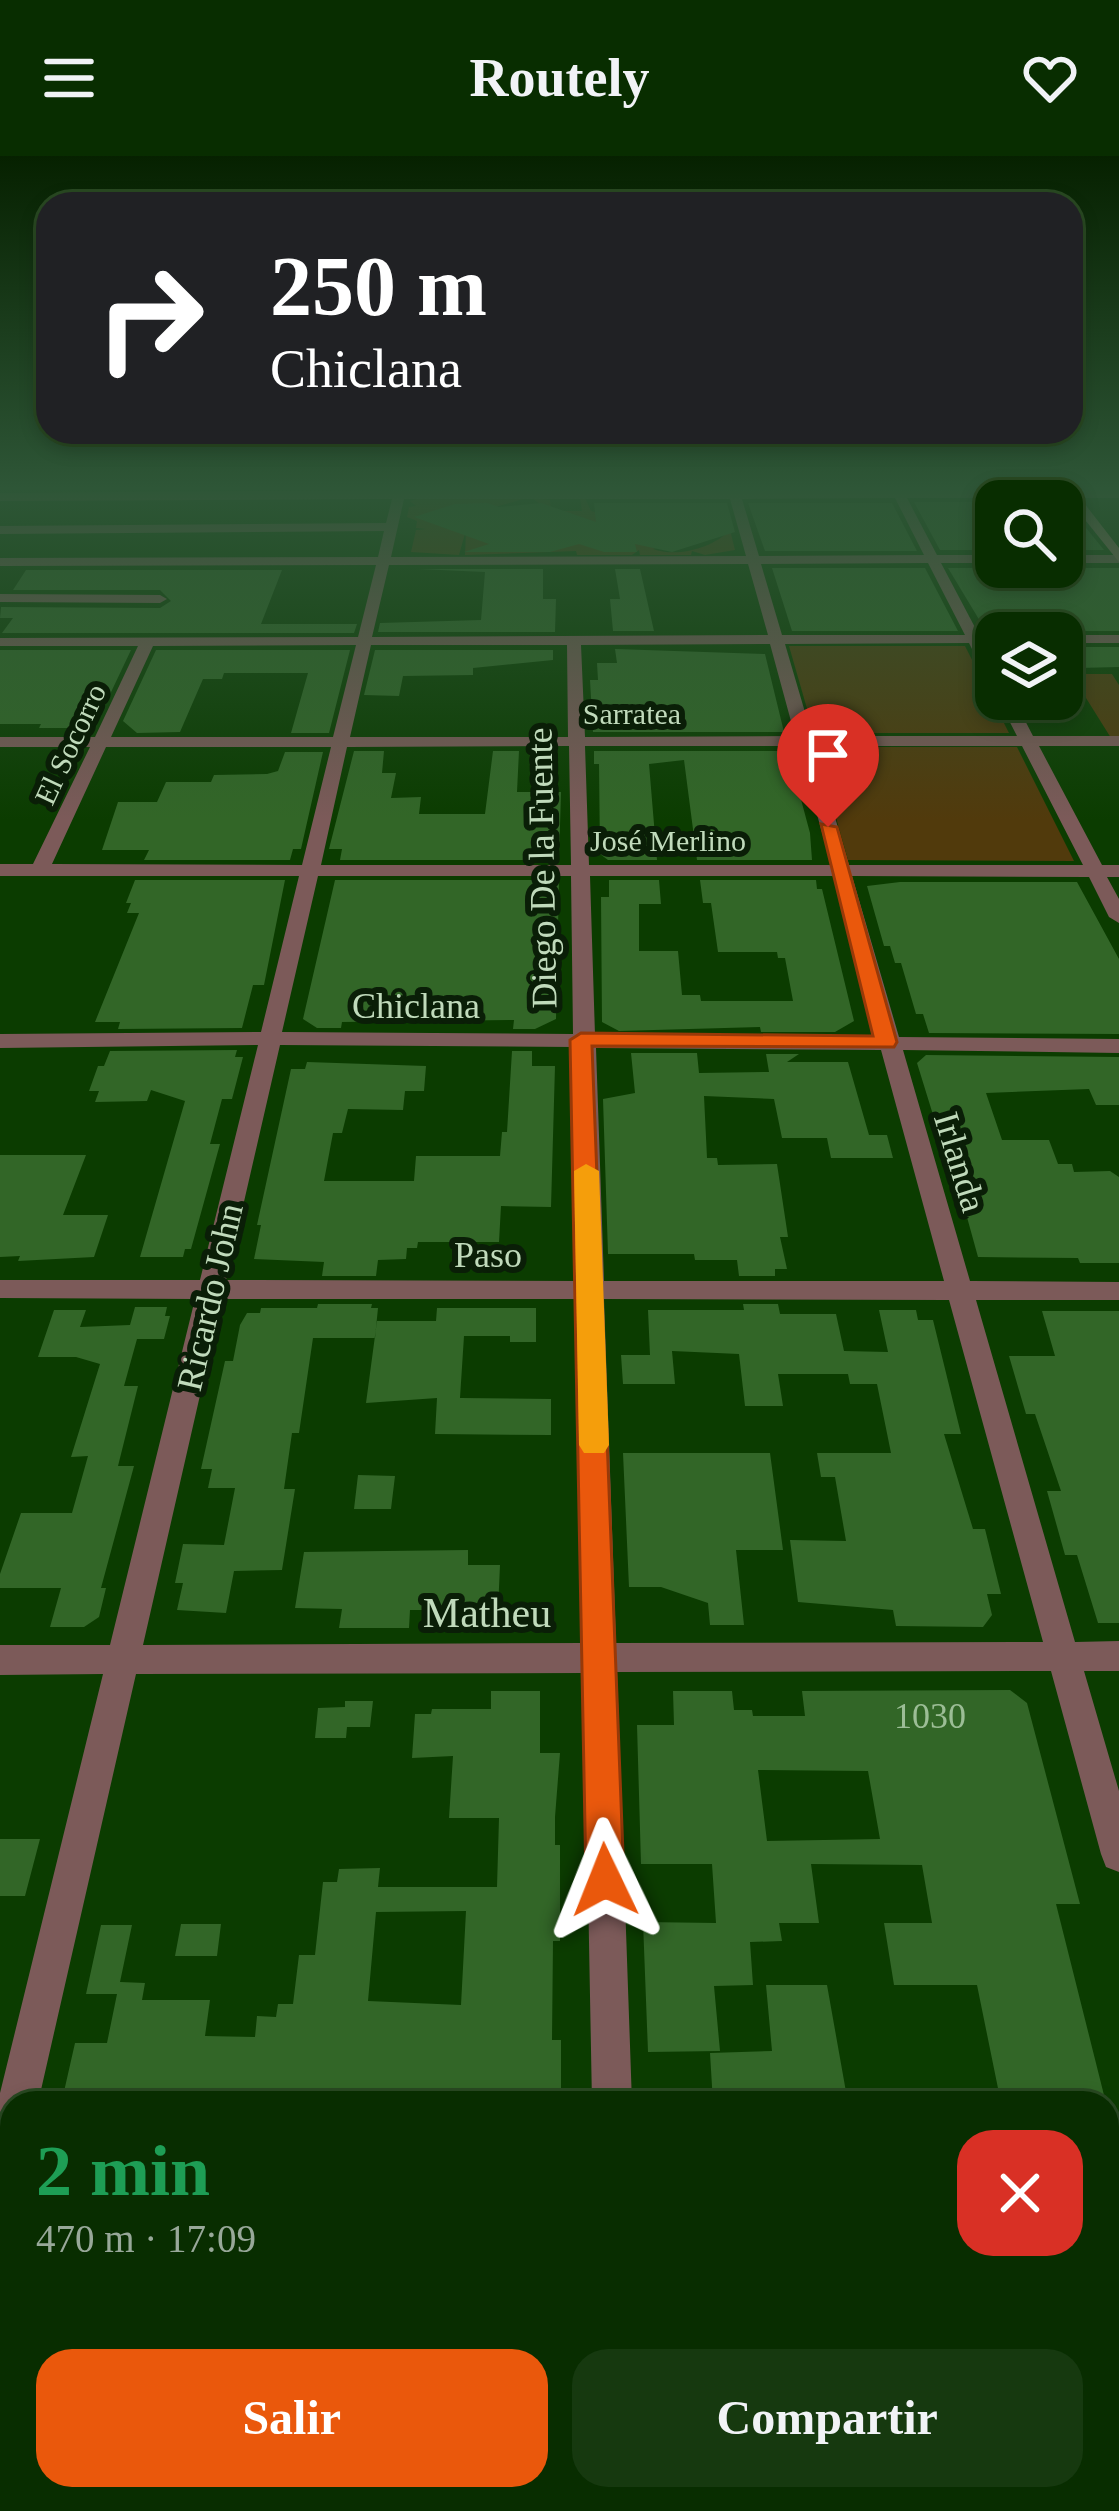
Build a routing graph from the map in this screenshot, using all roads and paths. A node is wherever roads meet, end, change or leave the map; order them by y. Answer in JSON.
{"nodes":[{"id":1,"x":160,"y":599,"type":"edge"},
{"id":2,"x":375,"y":600,"type":"edge"},
{"id":3,"x":765,"y":600,"type":"edge"},
{"id":4,"x":953,"y":600,"type":"edge"},
{"id":5,"x":574,"y":639,"type":"junction"},
{"id":6,"x":1083,"y":639,"type":"edge"},
{"id":7,"x":1119,"y":639,"type":"edge"},
{"id":8,"x":365,"y":640,"type":"junction"},
{"id":9,"x":778,"y":640,"type":"junction"},
{"id":10,"x":973,"y":640,"type":"junction"},
{"id":11,"x":143,"y":641,"type":"junction"},
{"id":12,"x":0,"y":642,"type":"edge"},
{"id":13,"x":975,"y":644,"type":"edge"},
{"id":14,"x":1017,"y":720,"type":"edge"},
{"id":15,"x":342,"y":738,"type":"junction"},
{"id":16,"x":574,"y":740,"type":"junction"},
{"id":17,"x":803,"y":740,"type":"junction"},
{"id":18,"x":104,"y":741,"type":"junction"},
{"id":19,"x":1028,"y":741,"type":"junction"},
{"id":20,"x":1119,"y":741,"type":"edge"},
{"id":21,"x":0,"y":742,"type":"edge"},
{"id":22,"x":311,"y":869,"type":"junction"},
{"id":23,"x":580,"y":869,"type":"junction"},
{"id":24,"x":0,"y":870,"type":"edge"},
{"id":25,"x":40,"y":870,"type":"junction"},
{"id":26,"x":840,"y":871,"type":"junction"},
{"id":27,"x":1094,"y":871,"type":"junction"},
{"id":28,"x":1119,"y":871,"type":"edge"},
{"id":29,"x":1119,"y":916,"type":"edge"},
{"id":30,"x":271,"y":1038,"type":"junction"},
{"id":31,"x":581,"y":1040,"type":"junction"},
{"id":32,"x":0,"y":1041,"type":"edge"},
{"id":33,"x":886,"y":1042,"type":"junction"},
{"id":34,"x":1119,"y":1046,"type":"edge"},
{"id":35,"x":0,"y":1289,"type":"edge"},
{"id":36,"x":211,"y":1289,"type":"junction"},
{"id":37,"x":591,"y":1291,"type":"junction"},
{"id":38,"x":1119,"y":1291,"type":"edge"},
{"id":39,"x":961,"y":1292,"type":"junction"},
{"id":40,"x":1064,"y":1656,"type":"junction"},
{"id":41,"x":1119,"y":1656,"type":"edge"},
{"id":42,"x":598,"y":1657,"type":"junction"},
{"id":43,"x":0,"y":1660,"type":"edge"},
{"id":44,"x":124,"y":1660,"type":"junction"},
{"id":45,"x":1119,"y":1854,"type":"edge"},
{"id":46,"x":21,"y":2091,"type":"edge"},
{"id":47,"x":612,"y":2091,"type":"edge"}],
"edges":[{"from":1,"to":11,"type":"street","name":"El Socorro"},
{"from":2,"to":8,"type":"street","name":"Ricardo John"},
{"from":3,"to":9,"type":"street","name":"Irlanda"},
{"from":4,"to":10,"type":"street"},
{"from":5,"to":8,"type":"street"},
{"from":5,"to":9,"type":"street"},
{"from":5,"to":16,"type":"street","name":"Diego De la Fuente"},
{"from":6,"to":7,"type":"street"},
{"from":8,"to":11,"type":"street"},
{"from":8,"to":15,"type":"street","name":"Ricardo John"},
{"from":9,"to":10,"type":"street"},
{"from":9,"to":17,"type":"street","name":"Irlanda"},
{"from":10,"to":13,"type":"street"},
{"from":11,"to":12,"type":"street"},
{"from":11,"to":18,"type":"street","name":"El Socorro"},
{"from":14,"to":19,"type":"street"},
{"from":15,"to":16,"type":"street","name":"Sarratea"},
{"from":15,"to":18,"type":"street","name":"Sarratea"},
{"from":15,"to":22,"type":"street","name":"Ricardo John"},
{"from":16,"to":17,"type":"street","name":"Sarratea"},
{"from":16,"to":23,"type":"street","name":"Diego De la Fuente"},
{"from":17,"to":19,"type":"street","name":"Sarratea"},
{"from":17,"to":26,"type":"street","name":"Irlanda"},
{"from":18,"to":21,"type":"street","name":"Sarratea"},
{"from":18,"to":25,"type":"street","name":"El Socorro"},
{"from":19,"to":20,"type":"street","name":"Sarratea"},
{"from":19,"to":27,"type":"street"},
{"from":22,"to":23,"type":"street","name":"José Merlino"},
{"from":22,"to":25,"type":"street","name":"José Merlino"},
{"from":22,"to":30,"type":"street","name":"Ricardo John"},
{"from":23,"to":26,"type":"street","name":"José Merlino"},
{"from":23,"to":31,"type":"street","name":"Diego De la Fuente"},
{"from":24,"to":25,"type":"street","name":"José Merlino"},
{"from":26,"to":27,"type":"street","name":"José Merlino"},
{"from":26,"to":33,"type":"street","name":"Irlanda"},
{"from":27,"to":28,"type":"street","name":"José Merlino"},
{"from":27,"to":29,"type":"street"},
{"from":30,"to":31,"type":"street","name":"Chiclana"},
{"from":30,"to":32,"type":"street","name":"Chiclana"},
{"from":30,"to":36,"type":"street","name":"Ricardo John"},
{"from":31,"to":33,"type":"street","name":"Chiclana"},
{"from":31,"to":37,"type":"street","name":"Diego De la Fuente"},
{"from":33,"to":34,"type":"street","name":"Chiclana"},
{"from":33,"to":39,"type":"street","name":"Irlanda"},
{"from":35,"to":36,"type":"street","name":"Paso"},
{"from":36,"to":37,"type":"street","name":"Paso"},
{"from":36,"to":44,"type":"street","name":"Ricardo John"},
{"from":37,"to":39,"type":"street","name":"Paso"},
{"from":37,"to":42,"type":"street","name":"Diego De la Fuente"},
{"from":38,"to":39,"type":"street","name":"Paso"},
{"from":39,"to":40,"type":"street","name":"Irlanda"},
{"from":40,"to":41,"type":"street","name":"Matheu"},
{"from":40,"to":42,"type":"street","name":"Matheu"},
{"from":40,"to":45,"type":"street","name":"Irlanda"},
{"from":42,"to":44,"type":"street","name":"Matheu"},
{"from":42,"to":47,"type":"street","name":"Diego De la Fuente"},
{"from":43,"to":44,"type":"street","name":"Matheu"},
{"from":44,"to":46,"type":"street","name":"Ricardo John"}]}
